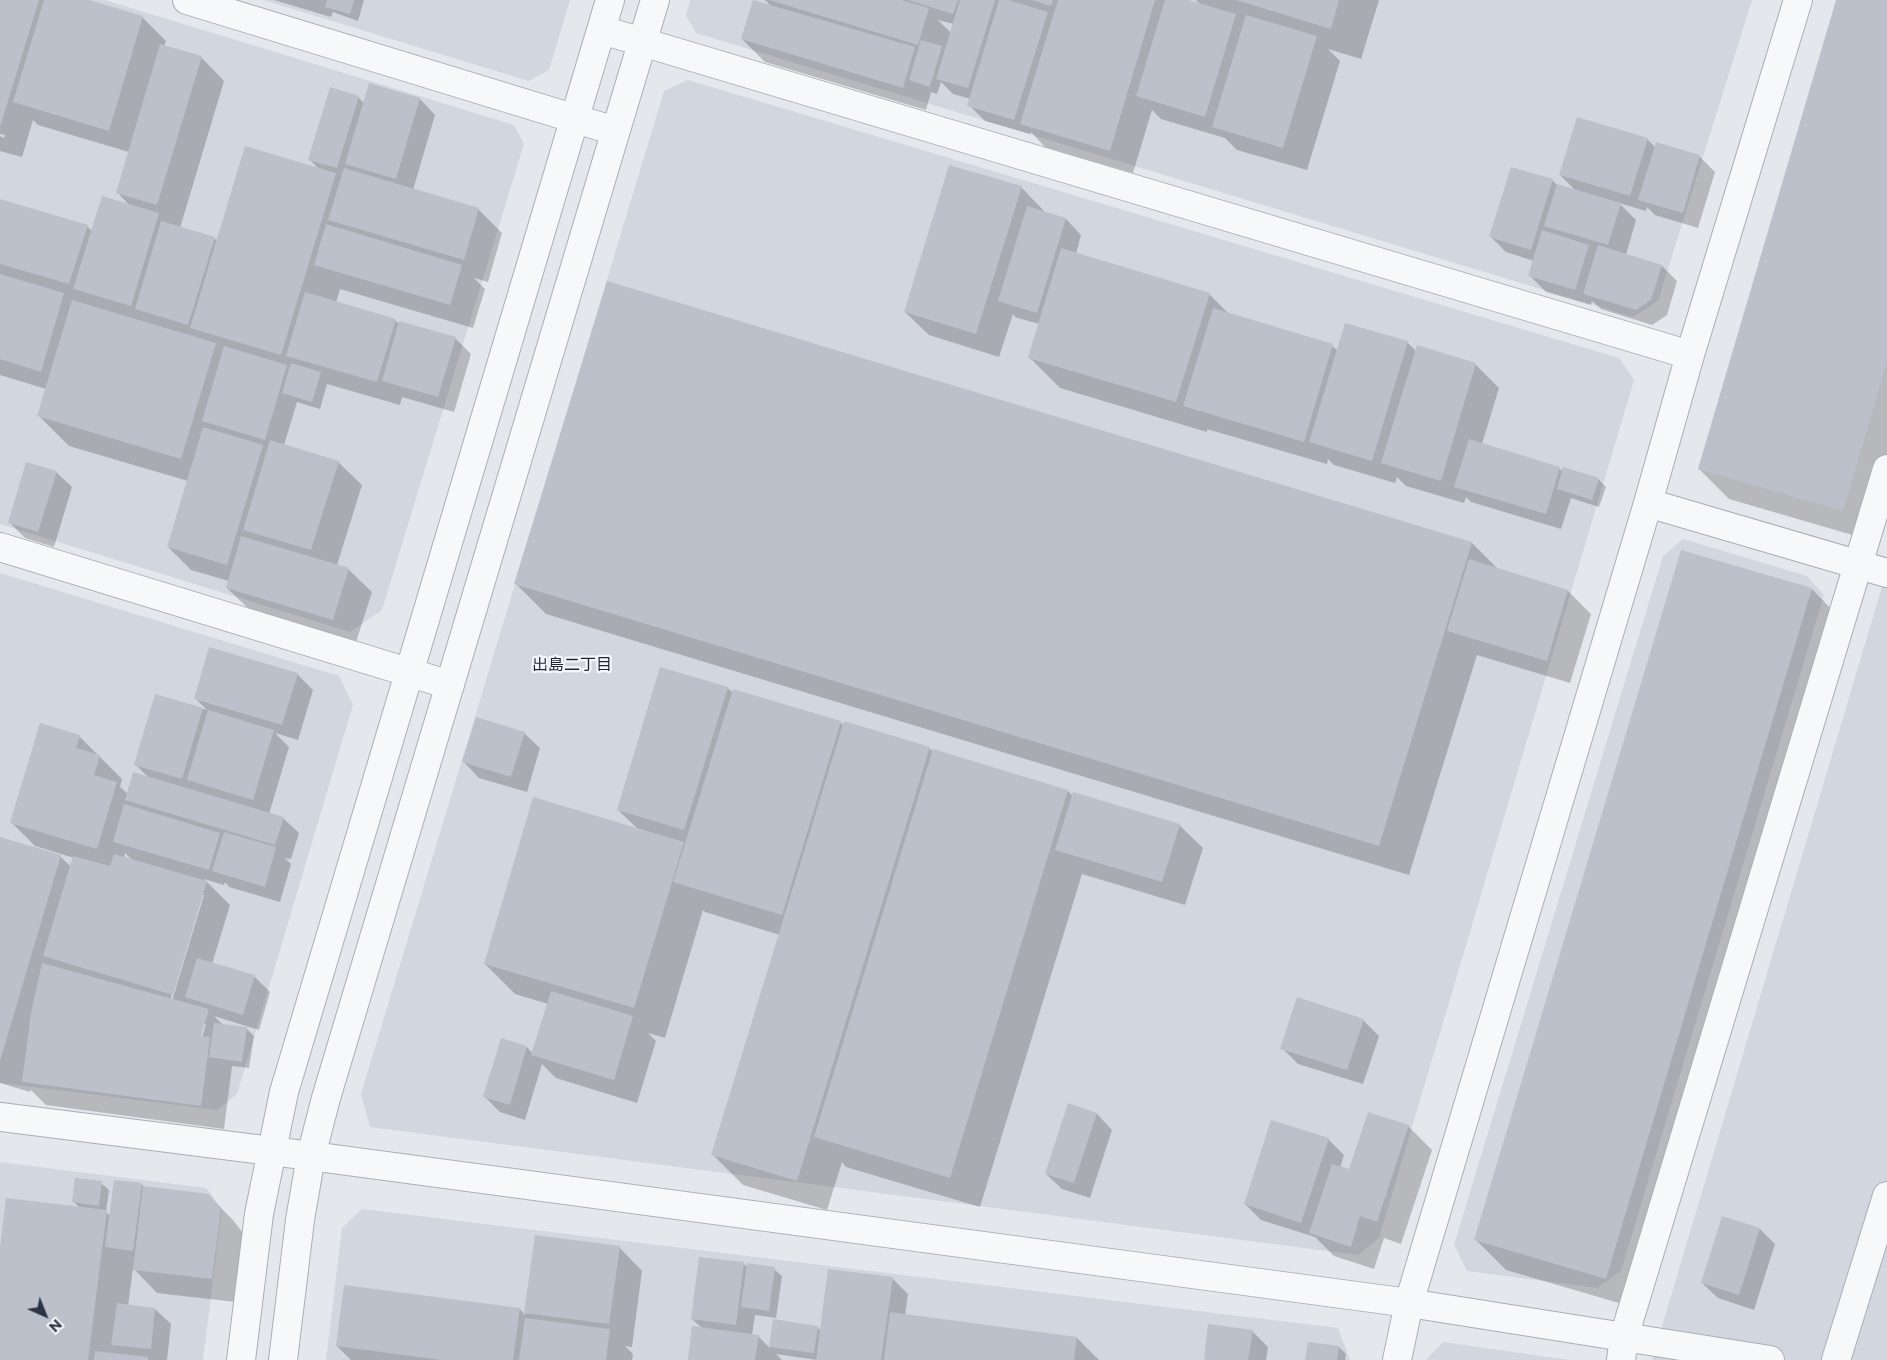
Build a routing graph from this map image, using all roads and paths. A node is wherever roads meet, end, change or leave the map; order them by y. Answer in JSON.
{"nodes":[{"id":1,"x":187,"y":0,"type":"edge"},
{"id":2,"x":610,"y":0,"type":"edge"},
{"id":3,"x":655,"y":0,"type":"edge"},
{"id":4,"x":1798,"y":0,"type":"edge"},
{"id":5,"x":602,"y":30,"type":"junction"},
{"id":6,"x":642,"y":42,"type":"junction"},
{"id":7,"x":574,"y":119,"type":"junction"},
{"id":8,"x":615,"y":131,"type":"junction"},
{"id":9,"x":1690,"y":355,"type":"junction"},
{"id":10,"x":1887,"y":469,"type":"edge"},
{"id":11,"x":1648,"y":503,"type":"junction"},
{"id":12,"x":0,"y":547,"type":"edge"},
{"id":13,"x":1858,"y":565,"type":"junction"},
{"id":14,"x":1887,"y":573,"type":"edge"},
{"id":15,"x":410,"y":673,"type":"junction"},
{"id":16,"x":450,"y":685,"type":"junction"},
{"id":17,"x":0,"y":1117,"type":"edge"},
{"id":18,"x":272,"y":1151,"type":"junction"},
{"id":19,"x":312,"y":1156,"type":"junction"},
{"id":20,"x":1887,"y":1196,"type":"edge"},
{"id":21,"x":1408,"y":1303,"type":"junction"},
{"id":22,"x":1623,"y":1348,"type":"edge"},
{"id":23,"x":240,"y":1360,"type":"edge"},
{"id":24,"x":283,"y":1360,"type":"edge"},
{"id":25,"x":1397,"y":1360,"type":"edge"},
{"id":26,"x":1770,"y":1360,"type":"edge"},
{"id":27,"x":1836,"y":1360,"type":"edge"}],
"edges":[{"from":1,"to":7,"type":"street"},
{"from":2,"to":5,"type":"street"},
{"from":3,"to":6,"type":"street"},
{"from":4,"to":9,"type":"street"},
{"from":5,"to":6,"type":"street"},
{"from":5,"to":7,"type":"street"},
{"from":6,"to":8,"type":"street"},
{"from":6,"to":9,"type":"street"},
{"from":7,"to":8,"type":"street"},
{"from":7,"to":15,"type":"street"},
{"from":8,"to":16,"type":"street"},
{"from":9,"to":11,"type":"street"},
{"from":10,"to":13,"type":"street"},
{"from":11,"to":13,"type":"street"},
{"from":11,"to":21,"type":"street"},
{"from":12,"to":15,"type":"street"},
{"from":13,"to":14,"type":"street"},
{"from":13,"to":22,"type":"street"},
{"from":15,"to":16,"type":"street"},
{"from":15,"to":18,"type":"street"},
{"from":16,"to":19,"type":"street"},
{"from":17,"to":18,"type":"street"},
{"from":18,"to":19,"type":"street"},
{"from":18,"to":23,"type":"street"},
{"from":19,"to":21,"type":"street"},
{"from":19,"to":24,"type":"street"},
{"from":20,"to":27,"type":"street"},
{"from":21,"to":22,"type":"street"},
{"from":21,"to":25,"type":"street"},
{"from":22,"to":26,"type":"street"}]}
